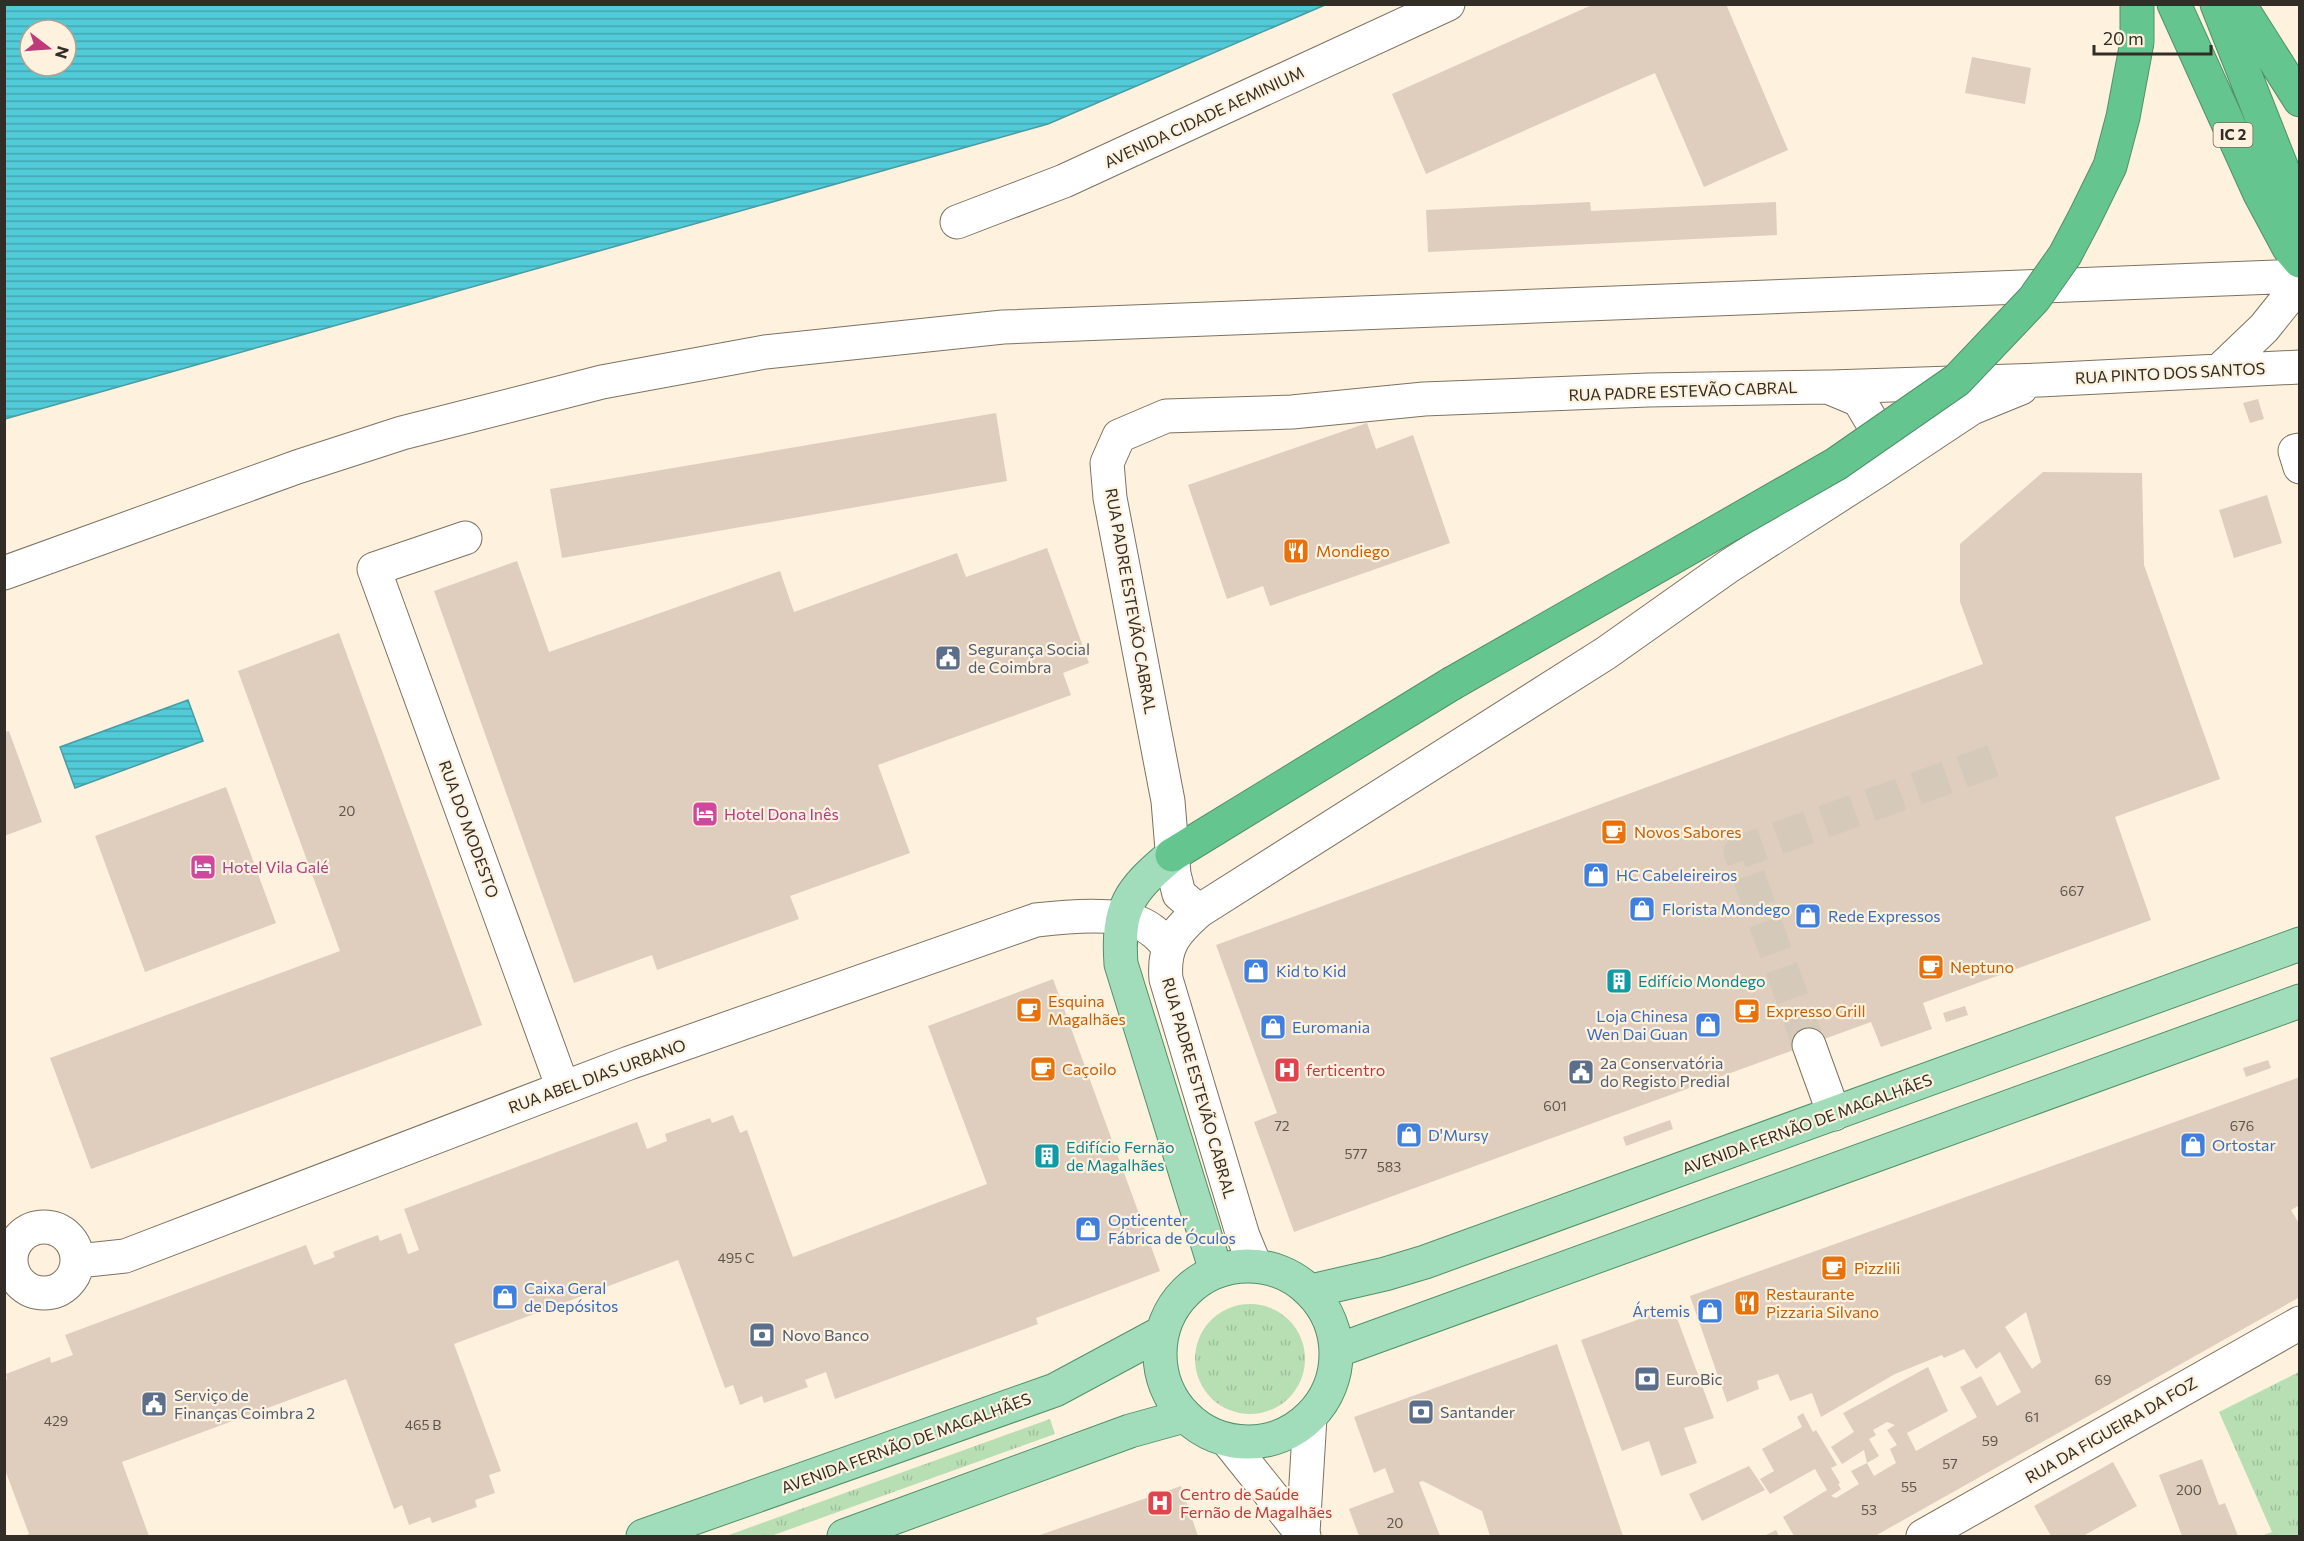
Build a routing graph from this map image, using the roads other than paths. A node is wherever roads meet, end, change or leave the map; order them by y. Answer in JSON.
{"nodes":[{"id":1,"x":1448,"y":4,"type":"edge"},
{"id":2,"x":2137,"y":4,"type":"edge"},
{"id":3,"x":2174,"y":4,"type":"edge"},
{"id":4,"x":2217,"y":4,"type":"edge"},
{"id":5,"x":2239,"y":4,"type":"edge"},
{"id":6,"x":2300,"y":100,"type":"edge"},
{"id":7,"x":2300,"y":214,"type":"edge"},
{"id":8,"x":957,"y":222,"type":"dead end"},
{"id":9,"x":2300,"y":261,"type":"edge"},
{"id":10,"x":2300,"y":276,"type":"edge"},
{"id":11,"x":2300,"y":283,"type":"edge"},
{"id":12,"x":2300,"y":367,"type":"edge"},
{"id":13,"x":2219,"y":371,"type":"junction"},
{"id":14,"x":2040,"y":380,"type":"junction"},
{"id":15,"x":1828,"y":387,"type":"junction"},
{"id":16,"x":2300,"y":450,"type":"edge"},
{"id":17,"x":2300,"y":467,"type":"edge"},
{"id":18,"x":1880,"y":469,"type":"junction"},
{"id":19,"x":465,"y":538,"type":"dead end"},
{"id":20,"x":4,"y":573,"type":"edge"},
{"id":21,"x":1172,"y":855,"type":"junction"},
{"id":22,"x":1199,"y":911,"type":"junction"},
{"id":23,"x":1122,"y":920,"type":"junction"},
{"id":24,"x":2300,"y":944,"type":"edge"},
{"id":25,"x":1168,"y":946,"type":"junction"},
{"id":26,"x":2300,"y":1001,"type":"edge"},
{"id":27,"x":1809,"y":1045,"type":"tunnel mouth"},
{"id":28,"x":563,"y":1088,"type":"junction"},
{"id":29,"x":1834,"y":1114,"type":"junction"},
{"id":30,"x":78,"y":1261,"type":"dead end"},
{"id":31,"x":1255,"y":1265,"type":"junction"},
{"id":32,"x":1216,"y":1270,"type":"junction"},
{"id":33,"x":1311,"y":1292,"type":"junction"},
{"id":34,"x":2300,"y":1323,"type":"edge"},
{"id":35,"x":1161,"y":1333,"type":"junction"},
{"id":36,"x":1336,"y":1351,"type":"junction"},
{"id":37,"x":1184,"y":1416,"type":"junction"},
{"id":38,"x":1310,"y":1417,"type":"junction"},
{"id":39,"x":1227,"y":1440,"type":"junction"},
{"id":40,"x":1303,"y":1535,"type":"edge"},
{"id":41,"x":644,"y":1536,"type":"edge"},
{"id":42,"x":844,"y":1536,"type":"edge"},
{"id":43,"x":1923,"y":1536,"type":"edge"}],
"edges":[{"from":1,"to":8,"type":"street","name":"AVENIDA CIDADE AEMINIUM"},
{"from":2,"to":21,"type":"highway","bridge":true},
{"from":3,"to":9,"type":"highway","number":"IC 2"},
{"from":4,"to":7,"type":"highway","number":"IC 2"},
{"from":5,"to":6,"type":"highway"},
{"from":10,"to":20,"type":"street"},
{"from":11,"to":13,"type":"street"},
{"from":12,"to":13,"type":"street","name":"RUA PINTO DOS SANTOS"},
{"from":13,"to":14,"type":"street","name":"RUA PINTO DOS SANTOS"},
{"from":14,"to":15,"type":"street","name":"RUA PINTO DOS SANTOS"},
{"from":14,"to":18,"type":"street"},
{"from":15,"to":18,"type":"street","name":"RUA PADRE ESTEVÃO CABRAL"},
{"from":15,"to":21,"type":"street","name":"RUA PADRE ESTEVÃO CABRAL"},
{"from":16,"to":17,"type":"street"},
{"from":18,"to":22,"type":"street"},
{"from":19,"to":28,"type":"street","name":"RUA DO MODESTO"},
{"from":21,"to":22,"type":"street"},
{"from":21,"to":23,"type":"main road","name":"RUA PADRE ESTEVÃO CABRAL"},
{"from":22,"to":25,"type":"street"},
{"from":23,"to":25,"type":"street","name":"RUA ABEL DIAS URBANO"},
{"from":23,"to":28,"type":"street","name":"RUA ABEL DIAS URBANO"},
{"from":23,"to":32,"type":"main road","name":"RUA PADRE ESTEVÃO CABRAL"},
{"from":24,"to":29,"type":"main road","name":"AVENIDA FERNÃO DE MAGALHÃES"},
{"from":25,"to":31,"type":"street","name":"RUA PADRE ESTEVÃO CABRAL"},
{"from":26,"to":36,"type":"main road"},
{"from":27,"to":29,"type":"street"},
{"from":28,"to":30,"type":"street","name":"RUA ABEL DIAS URBANO"},
{"from":29,"to":33,"type":"main road","name":"AVENIDA FERNÃO DE MAGALHÃES"},
{"from":31,"to":32,"type":"main road"},
{"from":31,"to":33,"type":"main road"},
{"from":32,"to":35,"type":"main road"},
{"from":33,"to":36,"type":"main road"},
{"from":34,"to":43,"type":"street","name":"RUA DA FIGUEIRA DA FOZ"},
{"from":35,"to":37,"type":"main road"},
{"from":35,"to":41,"type":"main road","name":"AVENIDA FERNÃO DE MAGALHÃES"},
{"from":36,"to":38,"type":"main road"},
{"from":37,"to":39,"type":"main road"},
{"from":37,"to":42,"type":"main road"},
{"from":38,"to":39,"type":"main road"},
{"from":38,"to":40,"type":"street"},
{"from":39,"to":40,"type":"street"}]}
